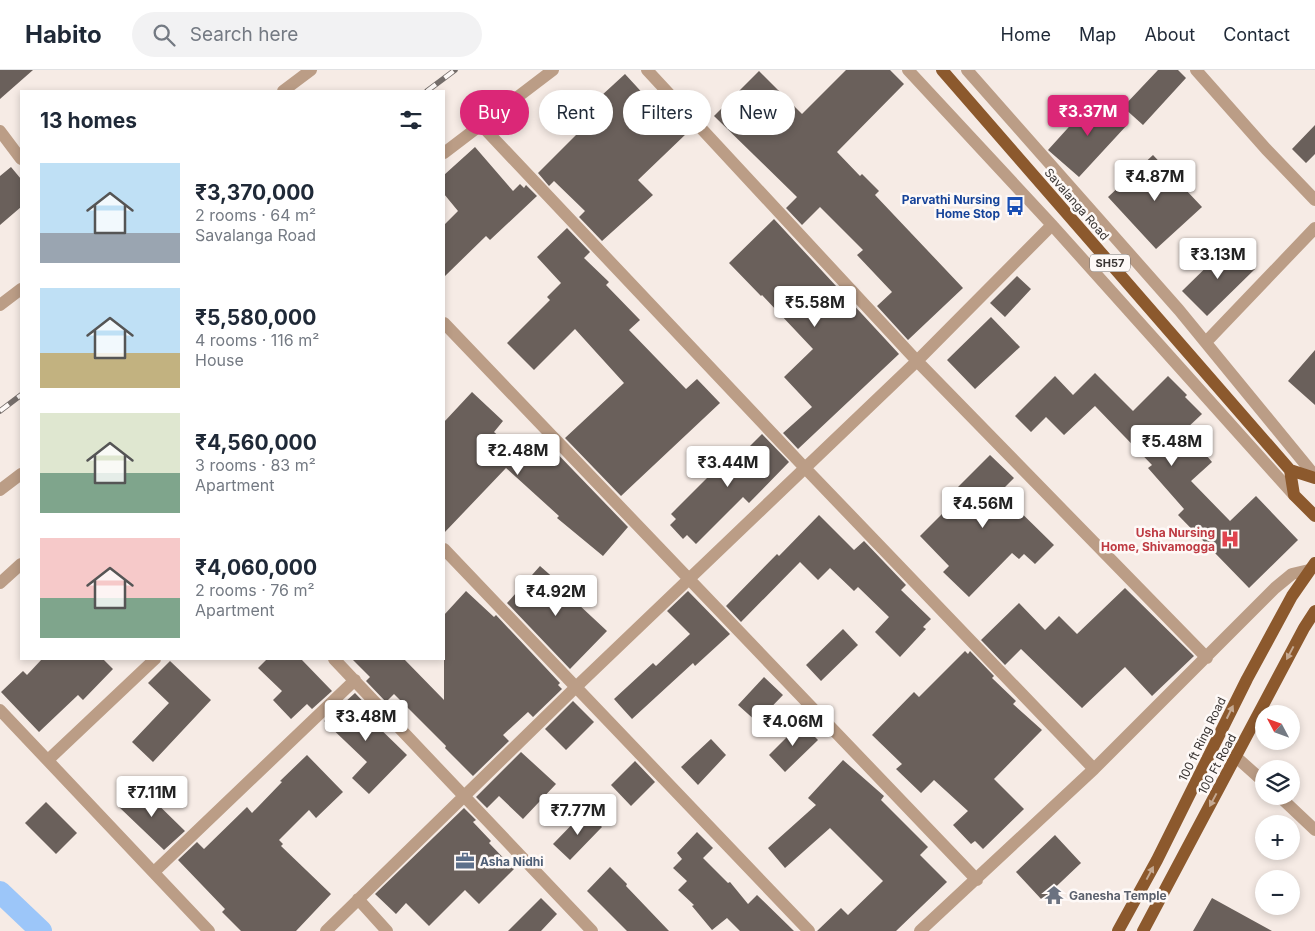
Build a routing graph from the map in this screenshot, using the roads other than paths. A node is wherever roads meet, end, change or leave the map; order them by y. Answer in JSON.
{"nodes":[{"id":1,"x":311,"y":70,"type":"edge"},
{"id":2,"x":553,"y":70,"type":"edge"},
{"id":3,"x":647,"y":70,"type":"edge"},
{"id":4,"x":908,"y":70,"type":"edge"},
{"id":5,"x":942,"y":70,"type":"edge"},
{"id":6,"x":967,"y":70,"type":"edge"},
{"id":7,"x":1196,"y":70,"type":"edge"},
{"id":8,"x":284,"y":90,"type":"edge"},
{"id":9,"x":527,"y":90,"type":"edge"},
{"id":10,"x":0,"y":130,"type":"edge"},
{"id":11,"x":468,"y":135,"type":"edge"},
{"id":12,"x":490,"y":135,"type":"edge"},
{"id":13,"x":445,"y":152,"type":"edge"},
{"id":14,"x":20,"y":158,"type":"edge"},
{"id":15,"x":1315,"y":200,"type":"edge"},
{"id":16,"x":1052,"y":224,"type":"junction"},
{"id":17,"x":1315,"y":228,"type":"edge"},
{"id":18,"x":20,"y":290,"type":"edge"},
{"id":19,"x":0,"y":305,"type":"edge"},
{"id":20,"x":445,"y":324,"type":"edge"},
{"id":21,"x":1206,"y":342,"type":"junction"},
{"id":22,"x":917,"y":361,"type":"junction"},
{"id":23,"x":805,"y":468,"type":"junction"},
{"id":24,"x":1290,"y":470,"type":"junction"},
{"id":25,"x":20,"y":475,"type":"edge"},
{"id":26,"x":1315,"y":477,"type":"edge"},
{"id":27,"x":0,"y":490,"type":"edge"},
{"id":28,"x":1294,"y":495,"type":"junction"},
{"id":29,"x":1315,"y":516,"type":"edge"},
{"id":30,"x":445,"y":549,"type":"edge"},
{"id":31,"x":20,"y":565,"type":"edge"},
{"id":32,"x":1312,"y":566,"type":"edge"},
{"id":33,"x":689,"y":579,"type":"junction"},
{"id":34,"x":0,"y":583,"type":"edge"},
{"id":35,"x":1315,"y":611,"type":"edge"},
{"id":36,"x":1207,"y":658,"type":"junction"},
{"id":37,"x":154,"y":660,"type":"edge"},
{"id":38,"x":335,"y":660,"type":"edge"},
{"id":39,"x":355,"y":680,"type":"junction"},
{"id":40,"x":577,"y":686,"type":"junction"},
{"id":41,"x":0,"y":710,"type":"edge"},
{"id":42,"x":1236,"y":757,"type":"junction"},
{"id":43,"x":48,"y":760,"type":"junction"},
{"id":44,"x":1094,"y":769,"type":"junction"},
{"id":45,"x":1255,"y":774,"type":"edge"},
{"id":46,"x":464,"y":796,"type":"junction"},
{"id":47,"x":1289,"y":805,"type":"edge"},
{"id":48,"x":1315,"y":830,"type":"edge"},
{"id":49,"x":154,"y":872,"type":"junction"},
{"id":50,"x":977,"y":880,"type":"junction"},
{"id":51,"x":358,"y":899,"type":"junction"},
{"id":52,"x":209,"y":931,"type":"edge"},
{"id":53,"x":326,"y":931,"type":"edge"},
{"id":54,"x":387,"y":931,"type":"edge"},
{"id":55,"x":592,"y":931,"type":"edge"},
{"id":56,"x":809,"y":931,"type":"edge"},
{"id":57,"x":920,"y":931,"type":"edge"},
{"id":58,"x":1118,"y":931,"type":"edge"},
{"id":59,"x":1143,"y":931,"type":"edge"}],
"edges":[{"from":1,"to":8,"type":"street"},
{"from":2,"to":9,"type":"street"},
{"from":3,"to":22,"type":"street"},
{"from":4,"to":16,"type":"street"},
{"from":5,"to":24,"type":"main road","name":"Savalanga Road","number":"SH57"},
{"from":6,"to":21,"type":"street"},
{"from":7,"to":15,"type":"street"},
{"from":10,"to":14,"type":"street"},
{"from":11,"to":13,"type":"street"},
{"from":12,"to":23,"type":"street"},
{"from":16,"to":22,"type":"street"},
{"from":16,"to":28,"type":"street"},
{"from":17,"to":21,"type":"street"},
{"from":18,"to":19,"type":"street"},
{"from":20,"to":33,"type":"street"},
{"from":21,"to":26,"type":"street"},
{"from":22,"to":23,"type":"street"},
{"from":22,"to":36,"type":"street"},
{"from":23,"to":33,"type":"street"},
{"from":23,"to":44,"type":"street"},
{"from":24,"to":26,"type":"main road"},
{"from":24,"to":28,"type":"main road"},
{"from":25,"to":27,"type":"street"},
{"from":28,"to":29,"type":"main road"},
{"from":30,"to":40,"type":"street"},
{"from":31,"to":34,"type":"street"},
{"from":32,"to":36,"type":"street"},
{"from":58,"to":32,"type":"main road","name":"100 ft Ring Road","one_way":true},
{"from":33,"to":40,"type":"street"},
{"from":33,"to":50,"type":"street"},
{"from":35,"to":42,"type":"main road","name":"100 Ft Road","one_way":true},
{"from":36,"to":44,"type":"street"},
{"from":37,"to":43,"type":"street"},
{"from":38,"to":39,"type":"street"},
{"from":39,"to":46,"type":"street"},
{"from":39,"to":49,"type":"street"},
{"from":40,"to":46,"type":"street"},
{"from":40,"to":56,"type":"street"},
{"from":41,"to":43,"type":"street"},
{"from":42,"to":45,"type":"street"},
{"from":42,"to":59,"type":"main road","name":"100 Ft Road","one_way":true},
{"from":43,"to":49,"type":"street"},
{"from":44,"to":50,"type":"street"},
{"from":46,"to":51,"type":"street"},
{"from":46,"to":55,"type":"street"},
{"from":47,"to":48,"type":"street"},
{"from":49,"to":52,"type":"street"},
{"from":50,"to":57,"type":"street"},
{"from":51,"to":53,"type":"street"},
{"from":51,"to":54,"type":"street"}]}
